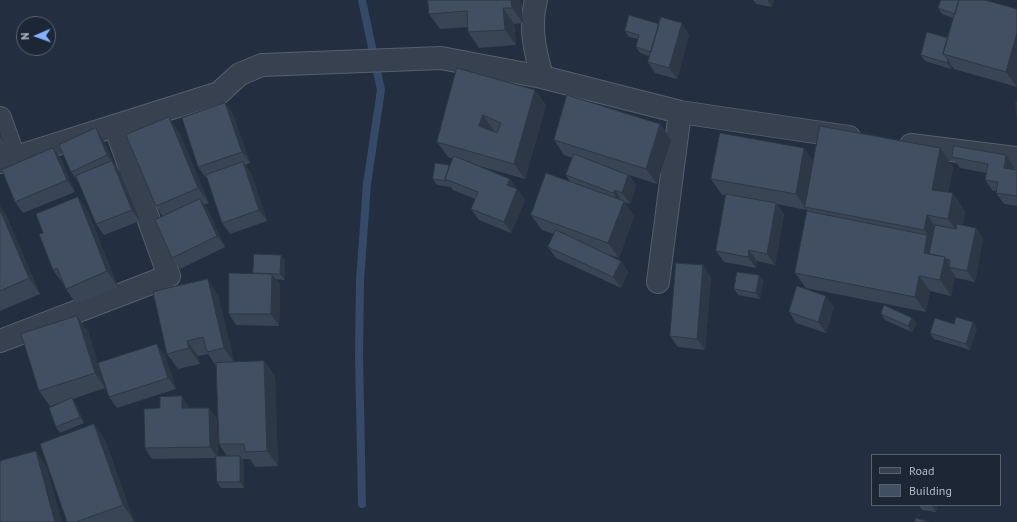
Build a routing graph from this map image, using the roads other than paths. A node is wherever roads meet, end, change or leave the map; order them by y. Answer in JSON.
{"nodes":[{"id":1,"x":536,"y":0,"type":"edge"},
{"id":2,"x":542,"y":77,"type":"junction"},
{"id":3,"x":680,"y":112,"type":"junction"},
{"id":4,"x":0,"y":118,"type":"edge"},
{"id":5,"x":115,"y":126,"type":"junction"},
{"id":6,"x":866,"y":140,"type":"edge"},
{"id":7,"x":888,"y":142,"type":"edge"},
{"id":8,"x":1017,"y":158,"type":"edge"},
{"id":9,"x":7,"y":160,"type":"edge"},
{"id":10,"x":658,"y":282,"type":"dead end"},
{"id":11,"x":0,"y":340,"type":"edge"}],
"edges":[{"from":1,"to":2,"type":"street"},
{"from":2,"to":3,"type":"street"},
{"from":2,"to":5,"type":"street"},
{"from":3,"to":6,"type":"street"},
{"from":3,"to":10,"type":"street"},
{"from":4,"to":9,"type":"street"},
{"from":5,"to":9,"type":"street"},
{"from":5,"to":11,"type":"street"},
{"from":7,"to":8,"type":"street"}]}
